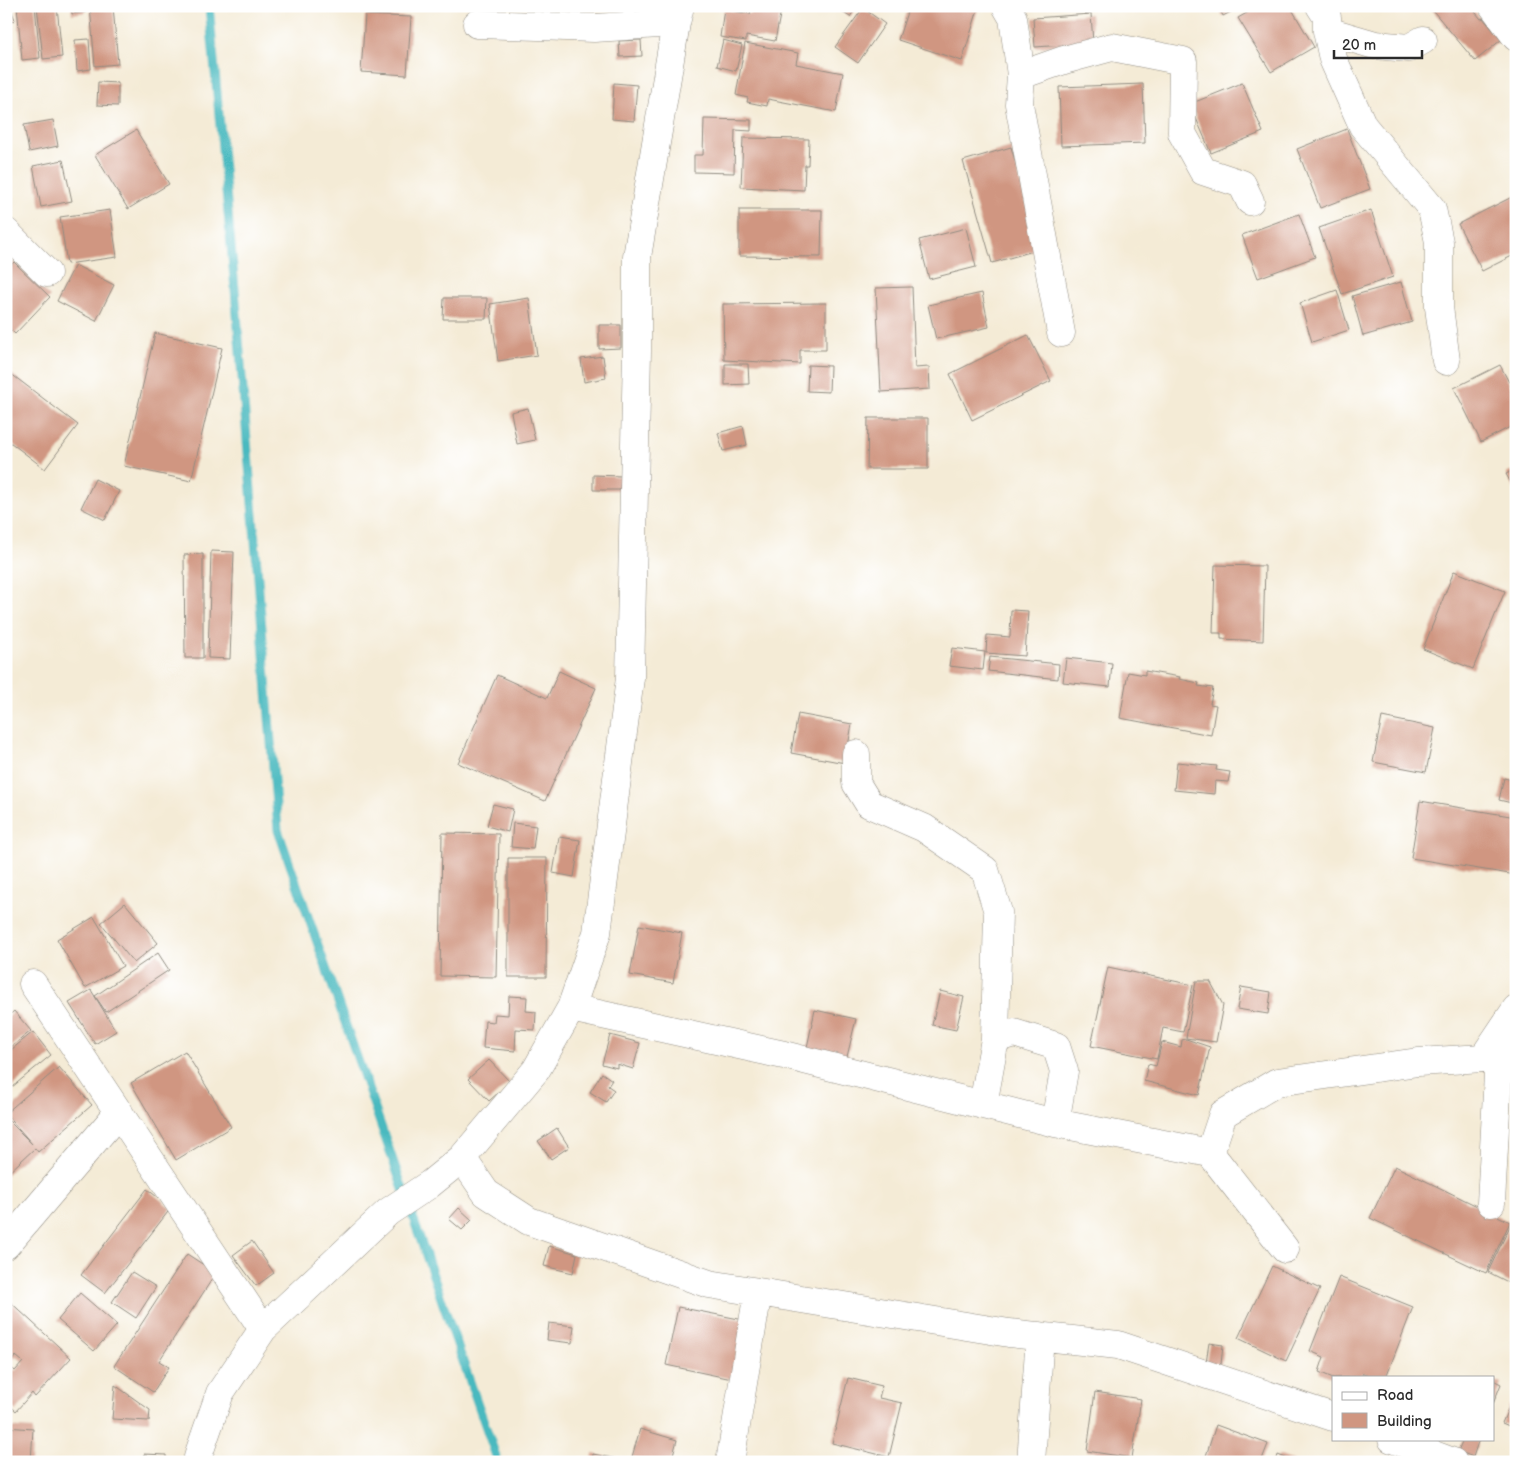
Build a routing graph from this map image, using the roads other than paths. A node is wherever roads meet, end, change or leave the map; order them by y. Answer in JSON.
{"nodes":[{"id":1,"x":1006,"y":6,"type":"edge"},
{"id":2,"x":1492,"y":6,"type":"edge"},
{"id":3,"x":678,"y":15,"type":"edge"},
{"id":4,"x":1324,"y":18,"type":"edge"},
{"id":5,"x":477,"y":24,"type":"dead end"},
{"id":6,"x":1516,"y":37,"type":"edge"},
{"id":7,"x":1423,"y":40,"type":"dead end"},
{"id":8,"x":1020,"y":75,"type":"junction"},
{"id":9,"x":1250,"y":201,"type":"dead end"},
{"id":10,"x":6,"y":232,"type":"edge"},
{"id":11,"x":47,"y":273,"type":"dead end"},
{"id":12,"x":1061,"y":333,"type":"dead end"},
{"id":13,"x":1446,"y":361,"type":"dead end"},
{"id":14,"x":856,"y":754,"type":"dead end"},
{"id":15,"x":33,"y":984,"type":"dead end"},
{"id":16,"x":571,"y":1008,"type":"junction"},
{"id":17,"x":1516,"y":1010,"type":"edge"},
{"id":18,"x":995,"y":1039,"type":"junction"},
{"id":19,"x":1499,"y":1056,"type":"edge"},
{"id":20,"x":983,"y":1105,"type":"junction"},
{"id":21,"x":119,"y":1112,"type":"junction"},
{"id":22,"x":1055,"y":1123,"type":"junction"},
{"id":23,"x":1210,"y":1154,"type":"junction"},
{"id":24,"x":462,"y":1158,"type":"junction"},
{"id":25,"x":1491,"y":1203,"type":"dead end"},
{"id":26,"x":6,"y":1245,"type":"edge"},
{"id":27,"x":1285,"y":1249,"type":"dead end"},
{"id":28,"x":758,"y":1292,"type":"junction"},
{"id":29,"x":263,"y":1329,"type":"junction"},
{"id":30,"x":1040,"y":1336,"type":"junction"},
{"id":31,"x":1332,"y":1417,"type":"edge"},
{"id":32,"x":1395,"y":1440,"type":"edge"},
{"id":33,"x":197,"y":1462,"type":"edge"},
{"id":34,"x":730,"y":1462,"type":"edge"},
{"id":35,"x":1030,"y":1462,"type":"edge"},
{"id":36,"x":1453,"y":1462,"type":"edge"}],
"edges":[{"from":1,"to":8,"type":"street"},
{"from":2,"to":6,"type":"street"},
{"from":3,"to":5,"type":"street"},
{"from":3,"to":16,"type":"street"},
{"from":4,"to":7,"type":"street"},
{"from":4,"to":13,"type":"street"},
{"from":8,"to":9,"type":"street"},
{"from":8,"to":12,"type":"street"},
{"from":10,"to":11,"type":"street"},
{"from":14,"to":18,"type":"street"},
{"from":15,"to":21,"type":"street"},
{"from":16,"to":20,"type":"street"},
{"from":16,"to":24,"type":"street"},
{"from":17,"to":19,"type":"street"},
{"from":18,"to":20,"type":"street"},
{"from":18,"to":22,"type":"street"},
{"from":19,"to":23,"type":"street"},
{"from":19,"to":25,"type":"street"},
{"from":20,"to":22,"type":"street"},
{"from":21,"to":26,"type":"street"},
{"from":21,"to":29,"type":"street"},
{"from":22,"to":23,"type":"street"},
{"from":23,"to":27,"type":"street"},
{"from":24,"to":28,"type":"street"},
{"from":24,"to":29,"type":"street"},
{"from":28,"to":30,"type":"street"},
{"from":28,"to":34,"type":"street"},
{"from":29,"to":33,"type":"street"},
{"from":30,"to":31,"type":"street"},
{"from":30,"to":35,"type":"street"},
{"from":32,"to":36,"type":"street"}]}
